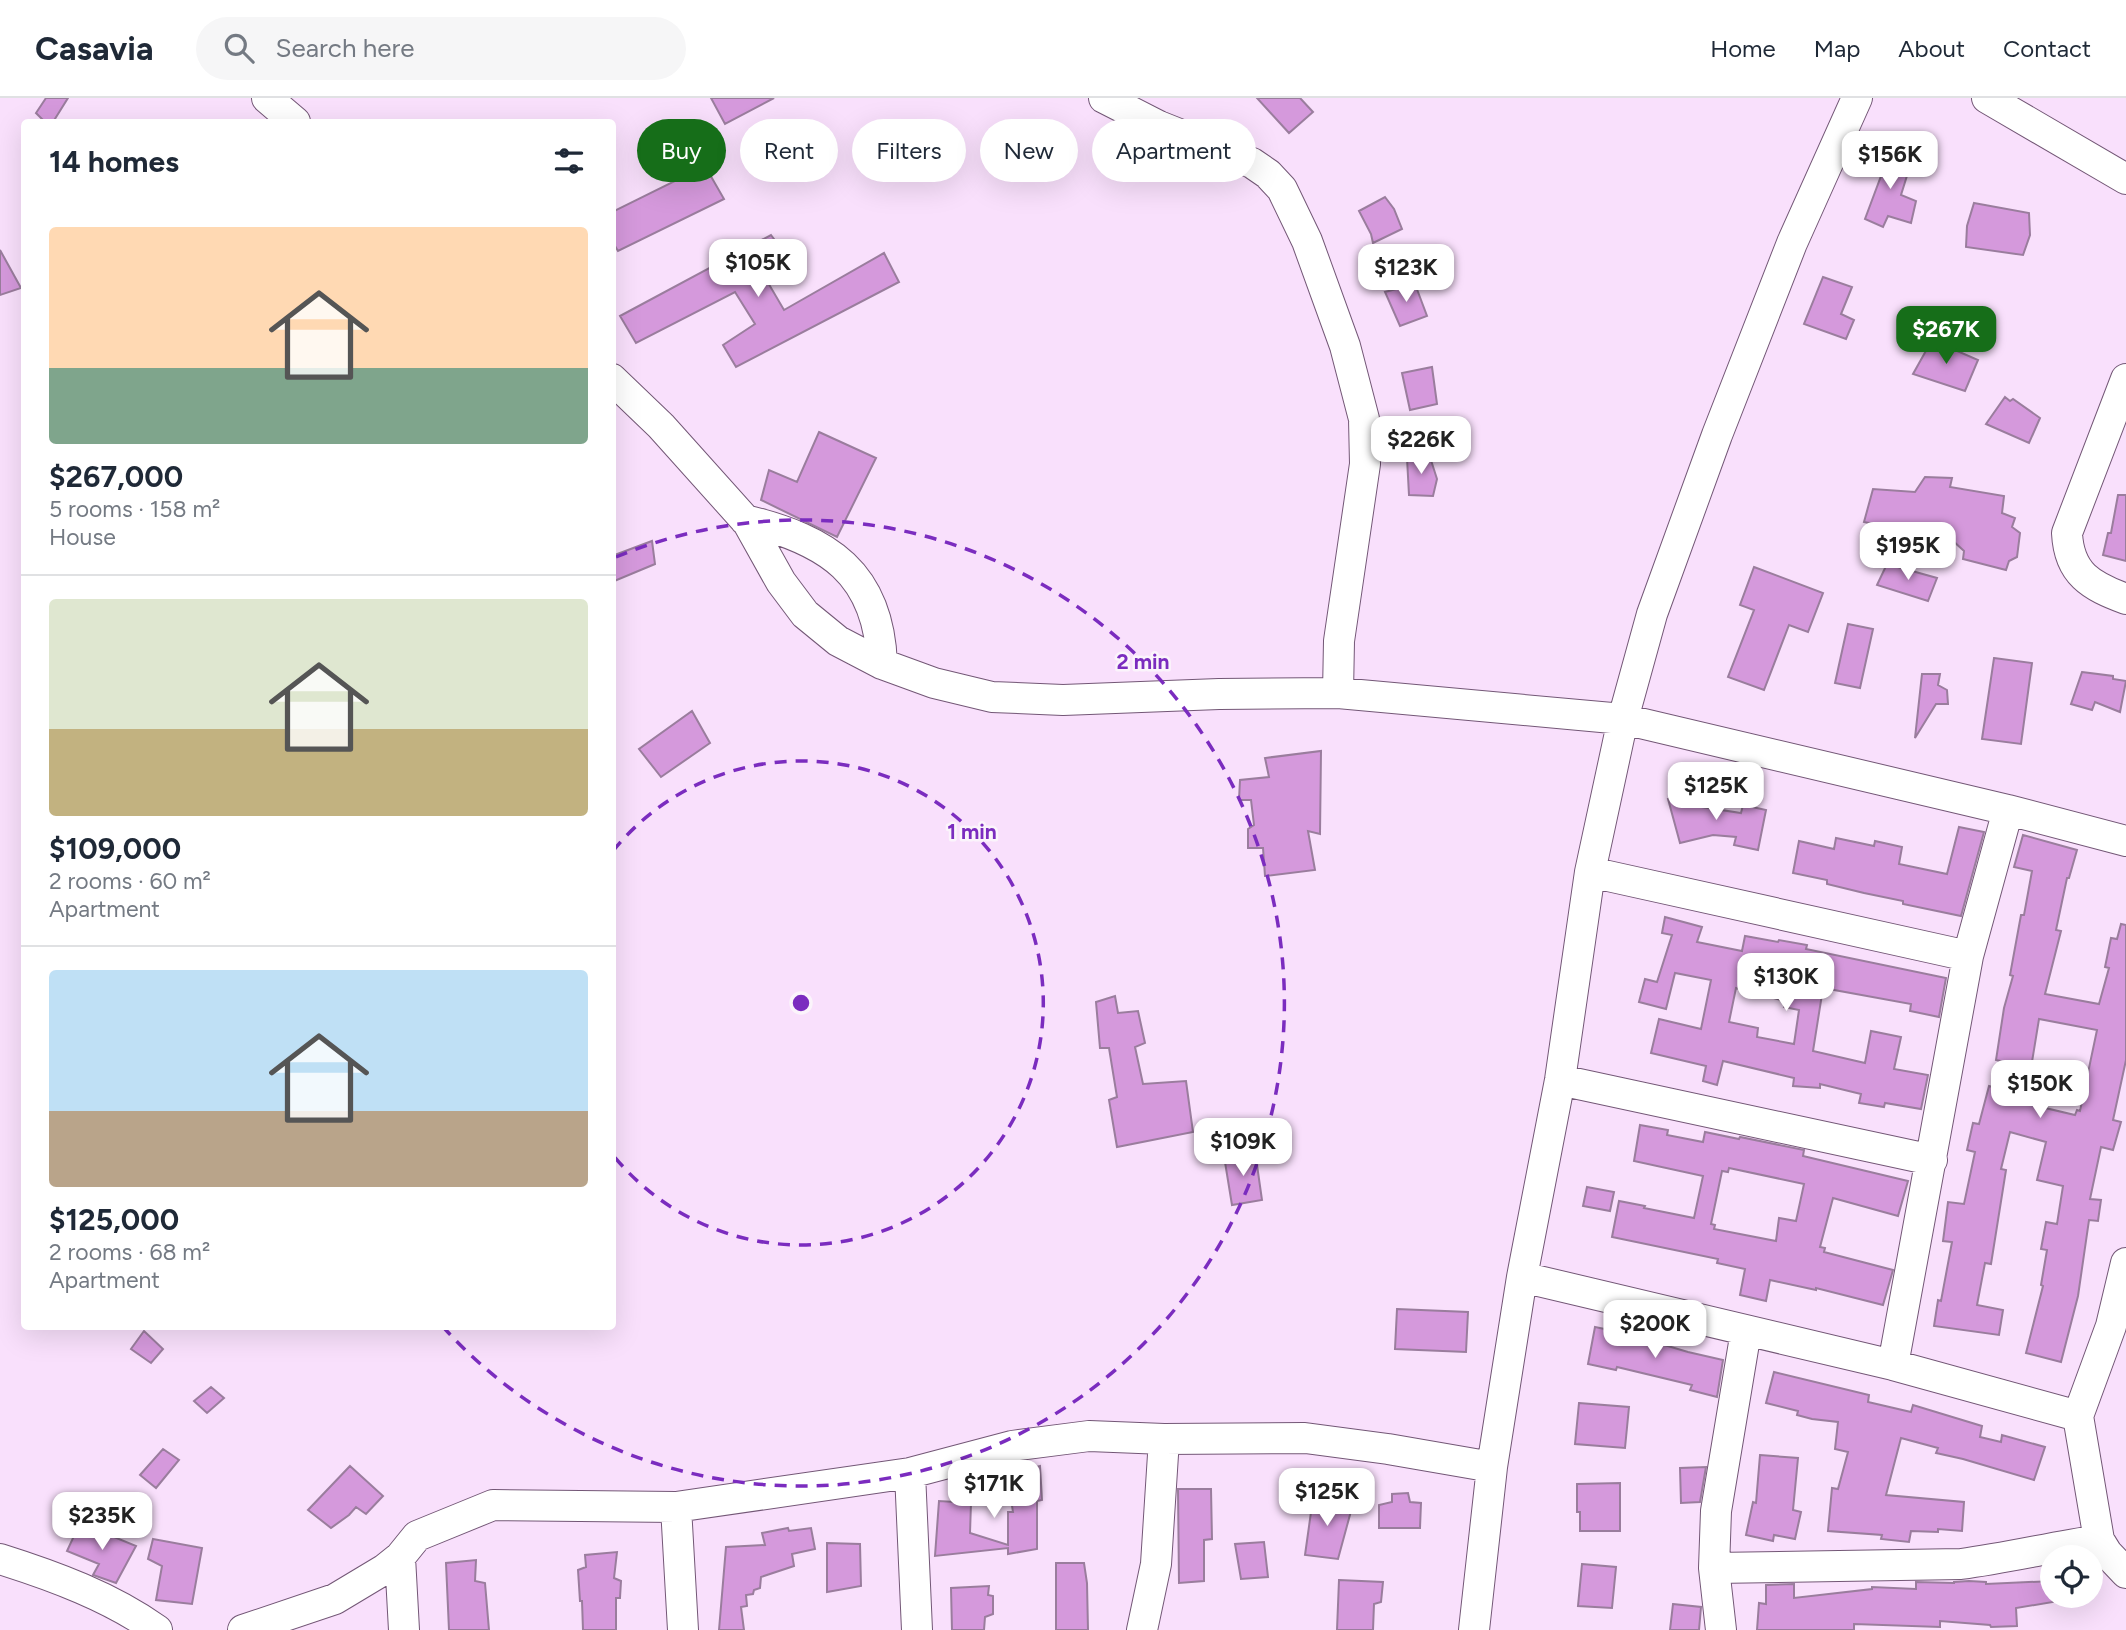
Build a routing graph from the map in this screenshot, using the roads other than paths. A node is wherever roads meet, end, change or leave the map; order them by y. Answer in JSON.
{"nodes":[{"id":1,"x":267,"y":98,"type":"edge"},
{"id":2,"x":1104,"y":98,"type":"edge"},
{"id":3,"x":1857,"y":98,"type":"edge"},
{"id":4,"x":1987,"y":98,"type":"edge"},
{"id":5,"x":292,"y":119,"type":"edge"},
{"id":6,"x":2126,"y":179,"type":"edge"},
{"id":7,"x":2126,"y":379,"type":"edge"},
{"id":8,"x":616,"y":383,"type":"edge"},
{"id":9,"x":745,"y":520,"type":"junction"},
{"id":10,"x":2126,"y":599,"type":"edge"},
{"id":11,"x":882,"y":664,"type":"junction"},
{"id":12,"x":1338,"y":693,"type":"junction"},
{"id":13,"x":1623,"y":719,"type":"junction"},
{"id":14,"x":2008,"y":810,"type":"junction"},
{"id":15,"x":2126,"y":841,"type":"edge"},
{"id":16,"x":1590,"y":872,"type":"junction"},
{"id":17,"x":1968,"y":956,"type":"junction"},
{"id":18,"x":1560,"y":1080,"type":"junction"},
{"id":19,"x":1932,"y":1160,"type":"junction"},
{"id":20,"x":2126,"y":1263,"type":"edge"},
{"id":21,"x":1522,"y":1277,"type":"junction"},
{"id":22,"x":1746,"y":1331,"type":"junction"},
{"id":23,"x":1893,"y":1365,"type":"junction"},
{"id":24,"x":2078,"y":1416,"type":"junction"},
{"id":25,"x":1164,"y":1439,"type":"junction"},
{"id":26,"x":1492,"y":1467,"type":"junction"},
{"id":27,"x":910,"y":1473,"type":"junction"},
{"id":28,"x":676,"y":1507,"type":"junction"},
{"id":29,"x":2099,"y":1540,"type":"junction"},
{"id":30,"x":400,"y":1557,"type":"junction"},
{"id":31,"x":0,"y":1559,"type":"edge"},
{"id":32,"x":1714,"y":1568,"type":"junction"},
{"id":33,"x":2126,"y":1573,"type":"edge"},
{"id":34,"x":157,"y":1630,"type":"edge"},
{"id":35,"x":243,"y":1630,"type":"edge"},
{"id":36,"x":404,"y":1630,"type":"edge"},
{"id":37,"x":683,"y":1630,"type":"edge"},
{"id":38,"x":917,"y":1630,"type":"edge"},
{"id":39,"x":1142,"y":1630,"type":"edge"},
{"id":40,"x":1474,"y":1630,"type":"edge"},
{"id":41,"x":1721,"y":1630,"type":"edge"}],
"edges":[{"from":1,"to":5,"type":"street"},
{"from":2,"to":12,"type":"street"},
{"from":3,"to":13,"type":"street"},
{"from":4,"to":6,"type":"street"},
{"from":7,"to":10,"type":"street"},
{"from":8,"to":9,"type":"street"},
{"from":9,"to":11,"type":"street"},
{"from":9,"to":11,"type":"street"},
{"from":11,"to":12,"type":"street"},
{"from":12,"to":13,"type":"street"},
{"from":13,"to":14,"type":"street"},
{"from":13,"to":16,"type":"street"},
{"from":14,"to":15,"type":"street"},
{"from":14,"to":17,"type":"street"},
{"from":16,"to":17,"type":"street"},
{"from":16,"to":18,"type":"street"},
{"from":17,"to":19,"type":"street"},
{"from":18,"to":19,"type":"street"},
{"from":18,"to":21,"type":"street"},
{"from":19,"to":23,"type":"street"},
{"from":20,"to":24,"type":"street"},
{"from":21,"to":22,"type":"street"},
{"from":21,"to":26,"type":"street"},
{"from":22,"to":23,"type":"street"},
{"from":22,"to":32,"type":"street"},
{"from":23,"to":24,"type":"street"},
{"from":24,"to":29,"type":"street"},
{"from":25,"to":26,"type":"street"},
{"from":25,"to":27,"type":"street"},
{"from":25,"to":39,"type":"street"},
{"from":26,"to":40,"type":"street"},
{"from":27,"to":28,"type":"street"},
{"from":27,"to":38,"type":"street"},
{"from":28,"to":30,"type":"street"},
{"from":28,"to":37,"type":"street"},
{"from":29,"to":32,"type":"street"},
{"from":29,"to":33,"type":"street"},
{"from":30,"to":35,"type":"street"},
{"from":30,"to":36,"type":"street"},
{"from":31,"to":34,"type":"street"},
{"from":32,"to":41,"type":"street"}]}
